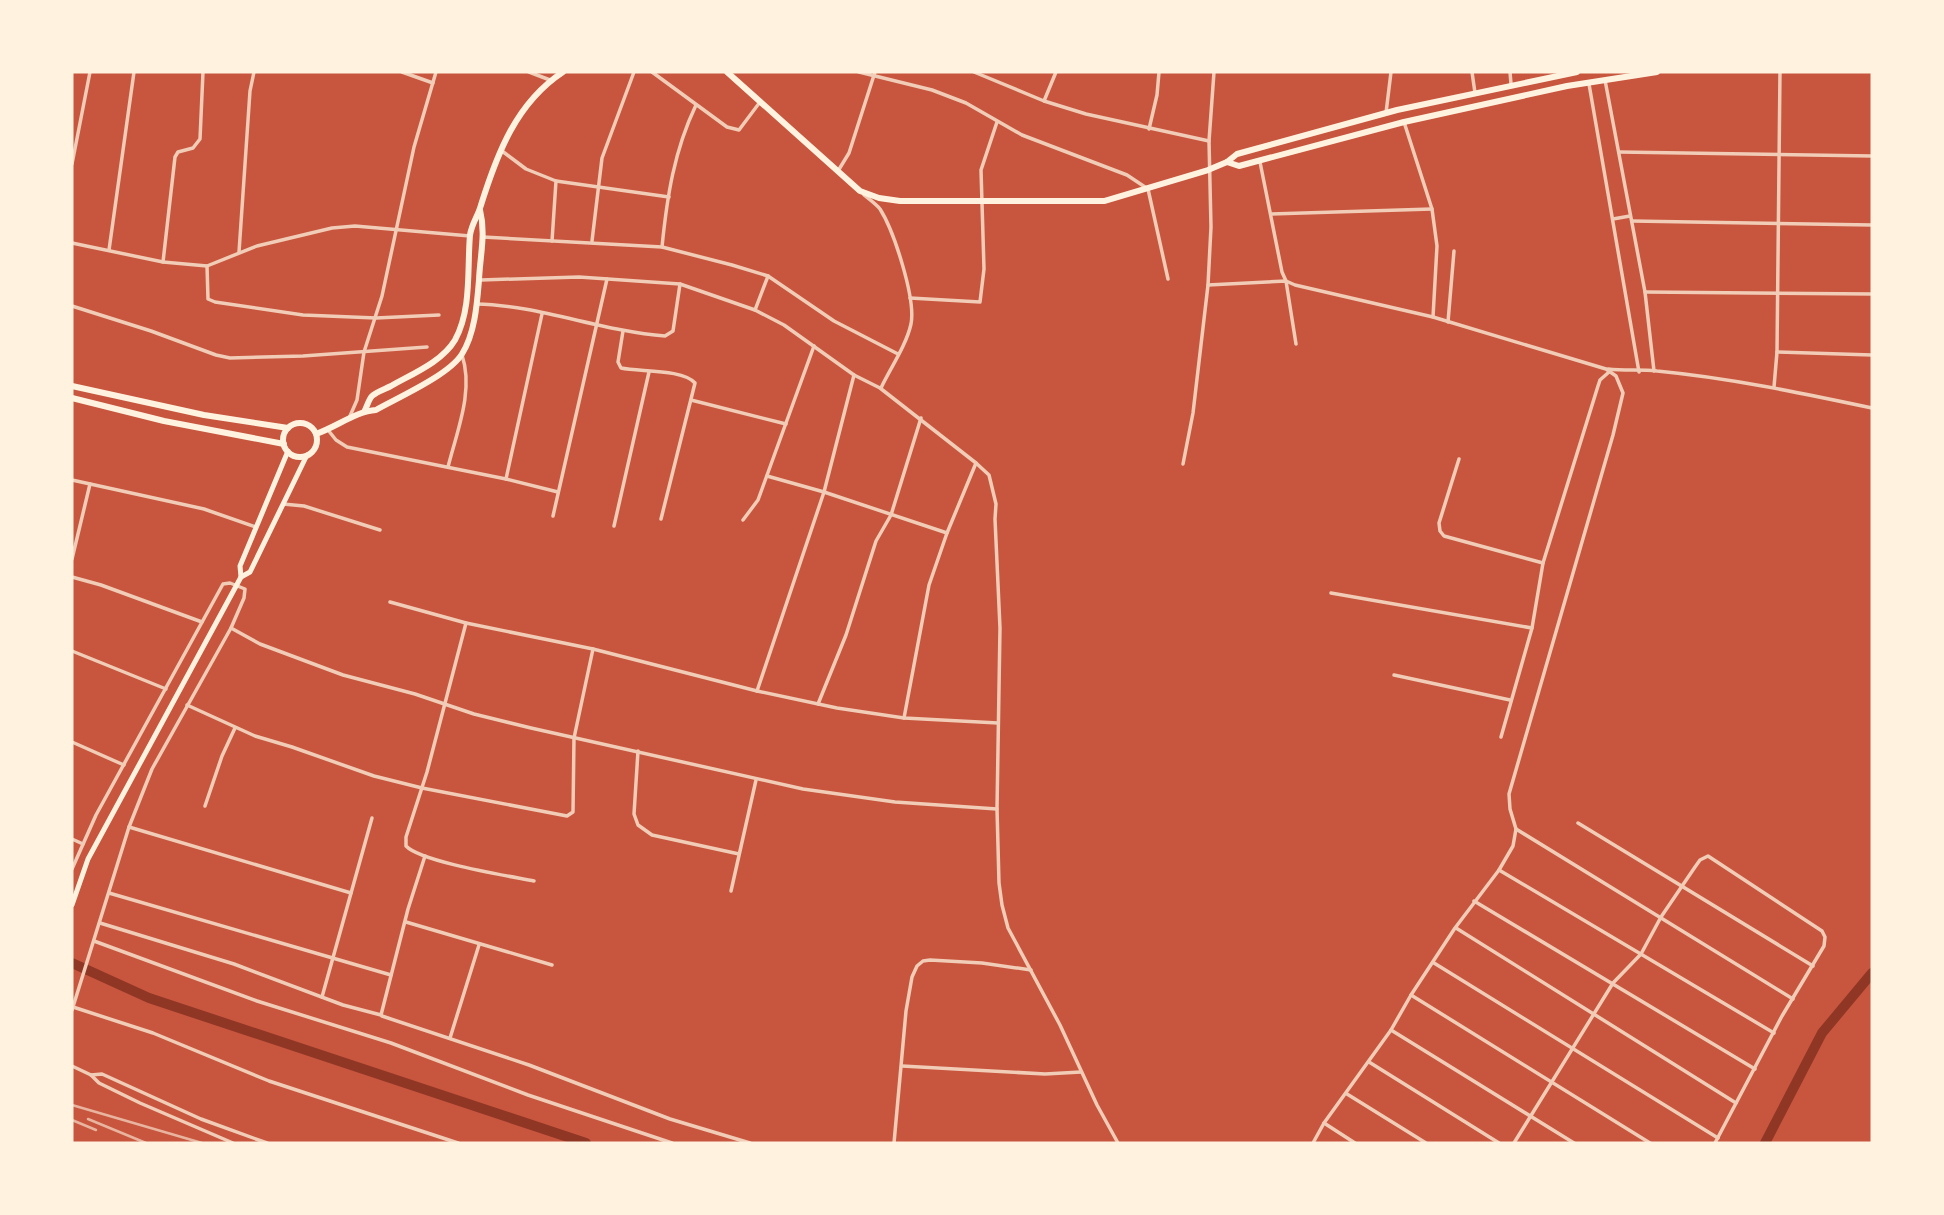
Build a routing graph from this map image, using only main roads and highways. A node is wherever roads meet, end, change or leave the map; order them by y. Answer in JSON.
{"nodes":[{"id":1,"x":563,"y":72,"type":"edge"},
{"id":2,"x":727,"y":72,"type":"edge"},
{"id":3,"x":1577,"y":72,"type":"edge"},
{"id":4,"x":1657,"y":72,"type":"edge"},
{"id":5,"x":1227,"y":162,"type":"junction"},
{"id":6,"x":480,"y":210,"type":"junction"},
{"id":7,"x":72,"y":386,"type":"edge"},
{"id":8,"x":72,"y":398,"type":"edge"},
{"id":9,"x":365,"y":410,"type":"junction"},
{"id":10,"x":288,"y":428,"type":"junction"},
{"id":11,"x":316,"y":434,"type":"junction"},
{"id":12,"x":284,"y":444,"type":"junction"},
{"id":13,"x":288,"y":451,"type":"junction"},
{"id":14,"x":307,"y":455,"type":"junction"},
{"id":15,"x":241,"y":577,"type":"junction"},
{"id":16,"x":72,"y":905,"type":"edge"}],
"edges":[{"from":1,"to":6,"type":"main road"},
{"from":2,"to":5,"type":"main road"},
{"from":3,"to":5,"type":"main road"},
{"from":4,"to":5,"type":"main road"},
{"from":6,"to":9,"type":"main road"},
{"from":6,"to":9,"type":"main road"},
{"from":7,"to":10,"type":"main road"},
{"from":8,"to":12,"type":"main road"},
{"from":9,"to":11,"type":"main road"},
{"from":10,"to":11,"type":"main road"},
{"from":10,"to":12,"type":"main road"},
{"from":11,"to":14,"type":"main road"},
{"from":12,"to":13,"type":"main road"},
{"from":13,"to":14,"type":"main road"},
{"from":13,"to":15,"type":"main road"},
{"from":14,"to":15,"type":"main road"},
{"from":15,"to":16,"type":"main road"}]}
